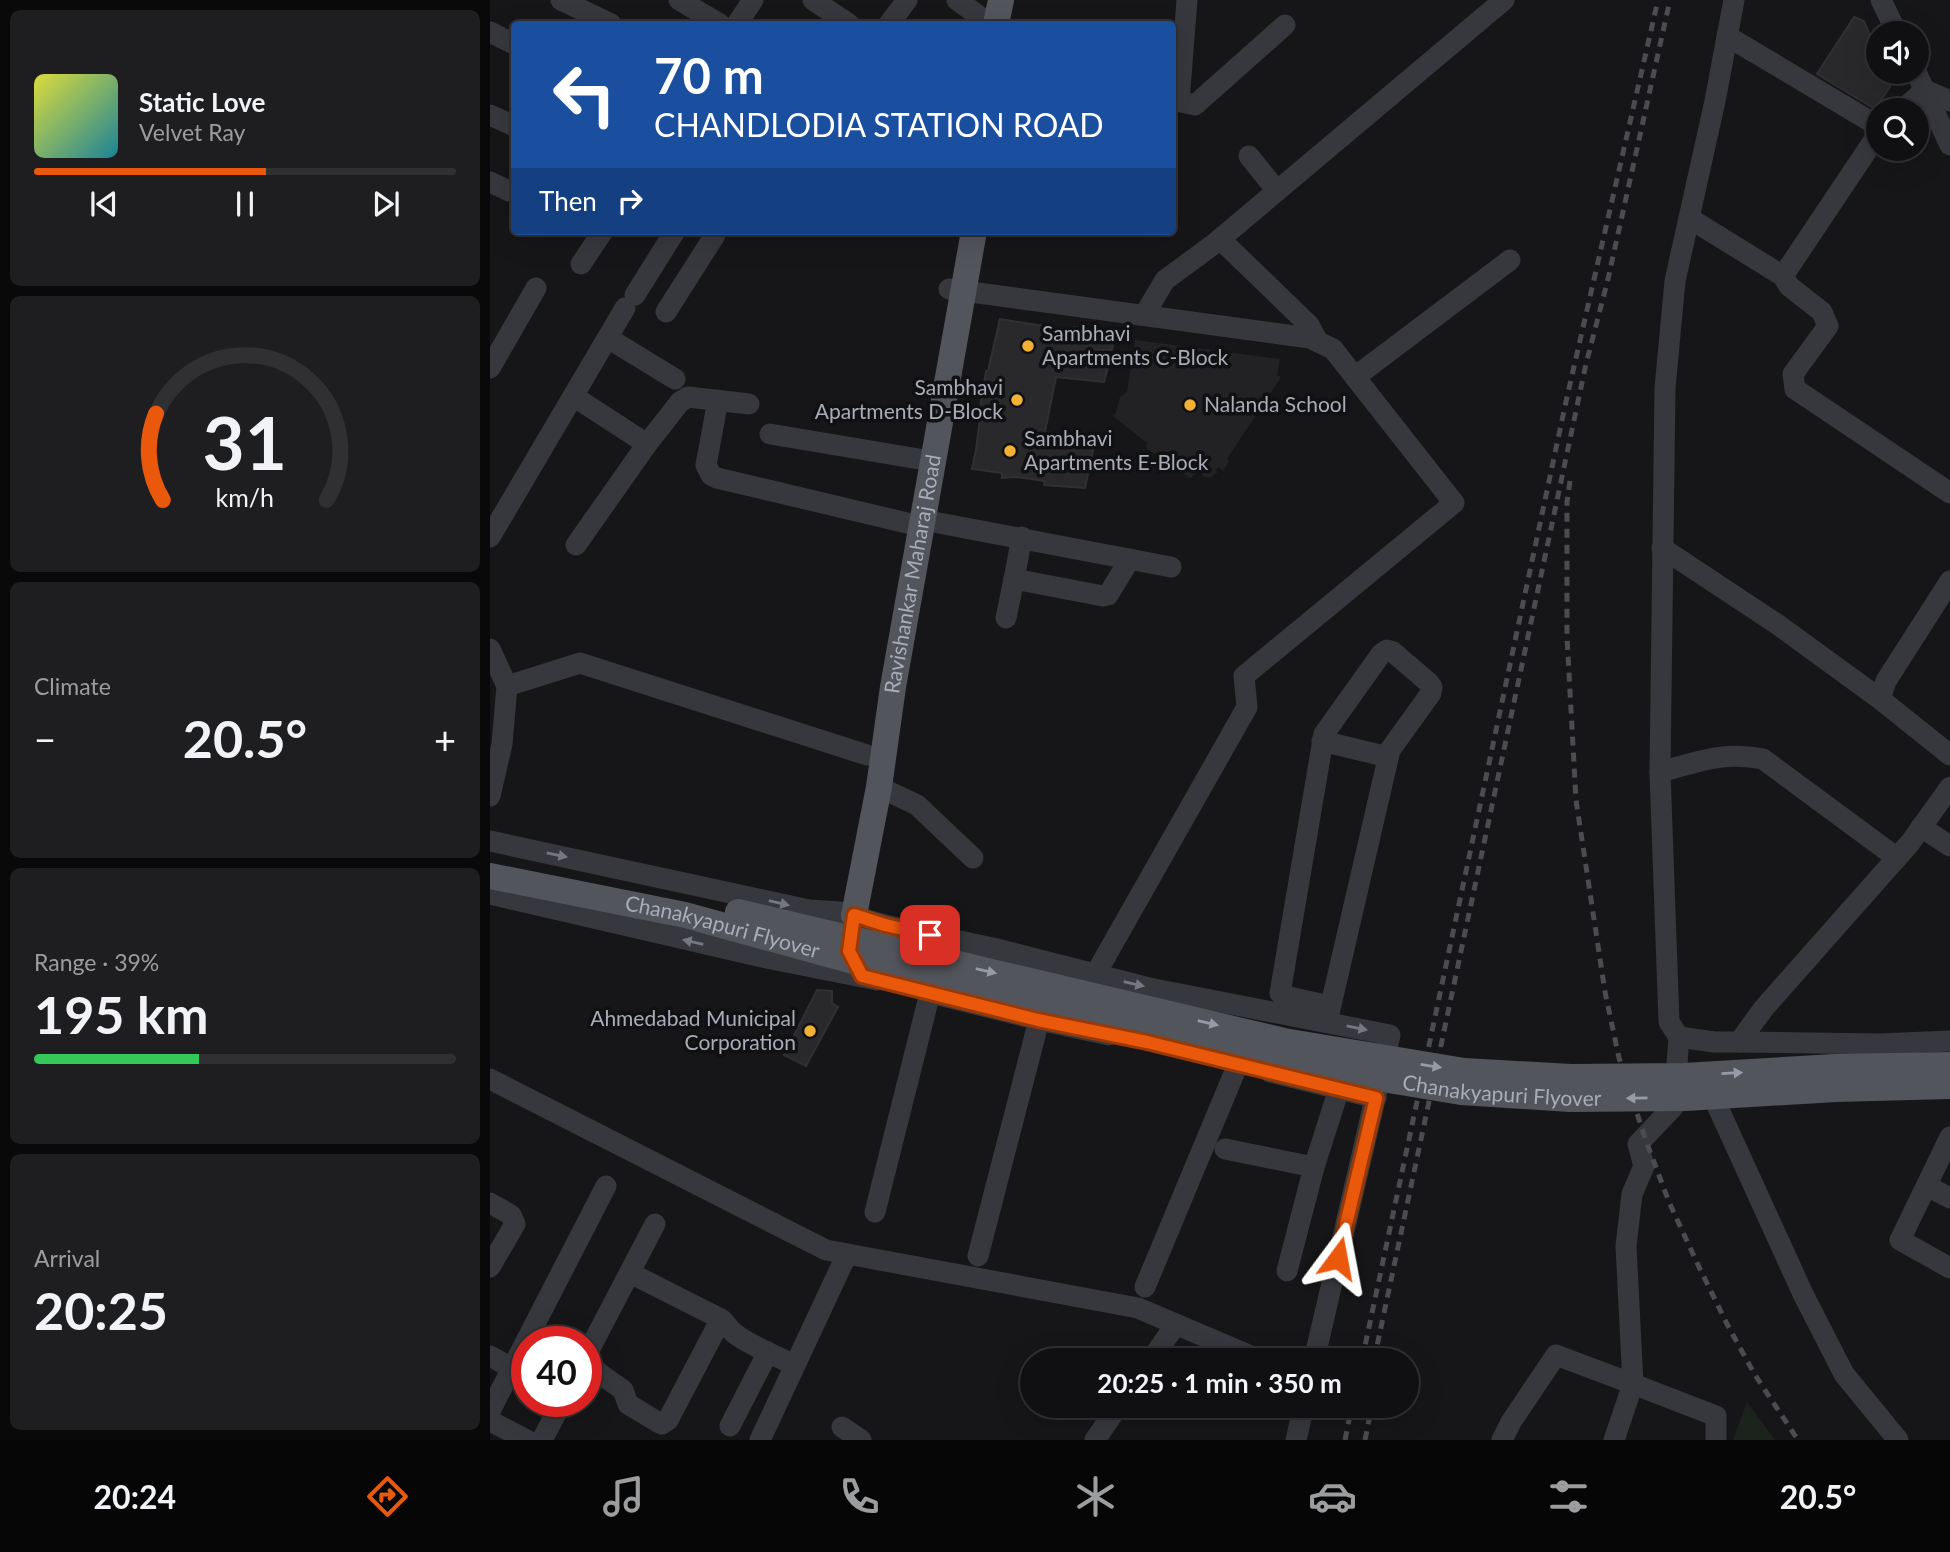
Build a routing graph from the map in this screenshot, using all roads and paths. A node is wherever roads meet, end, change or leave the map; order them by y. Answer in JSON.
{"nodes":[{"id":1,"x":561,"y":0,"type":"edge"},
{"id":2,"x":679,"y":0,"type":"edge"},
{"id":3,"x":753,"y":0,"type":"edge"},
{"id":4,"x":907,"y":0,"type":"edge"},
{"id":5,"x":957,"y":0,"type":"edge"},
{"id":6,"x":1001,"y":0,"type":"edge"},
{"id":7,"x":1016,"y":0,"type":"edge"},
{"id":8,"x":1187,"y":0,"type":"edge"},
{"id":9,"x":1504,"y":0,"type":"edge"},
{"id":10,"x":1734,"y":0,"type":"edge"},
{"id":11,"x":1881,"y":0,"type":"edge"},
{"id":12,"x":820,"y":8,"type":"edge"},
{"id":13,"x":605,"y":21,"type":"edge"},
{"id":14,"x":715,"y":21,"type":"edge"},
{"id":15,"x":739,"y":21,"type":"edge"},
{"id":16,"x":844,"y":21,"type":"edge"},
{"id":17,"x":891,"y":21,"type":"edge"},
{"id":18,"x":986,"y":21,"type":"edge"},
{"id":19,"x":997,"y":21,"type":"edge"},
{"id":20,"x":1012,"y":21,"type":"edge"},
{"id":21,"x":1891,"y":21,"type":"edge"},
{"id":22,"x":1285,"y":25,"type":"dead end"},
{"id":23,"x":490,"y":32,"type":"edge"},
{"id":24,"x":1727,"y":36,"type":"junction"},
{"id":25,"x":511,"y":42,"type":"edge"},
{"id":26,"x":1922,"y":84,"type":"edge"},
{"id":27,"x":1926,"y":84,"type":"edge"},
{"id":28,"x":1950,"y":100,"type":"edge"},
{"id":29,"x":1176,"y":101,"type":"edge"},
{"id":30,"x":490,"y":115,"type":"edge"},
{"id":31,"x":1866,"y":119,"type":"edge"},
{"id":32,"x":511,"y":125,"type":"edge"},
{"id":33,"x":1950,"y":145,"type":"edge"},
{"id":34,"x":1866,"y":152,"type":"edge"},
{"id":35,"x":1249,"y":156,"type":"dead end"},
{"id":36,"x":1277,"y":191,"type":"junction"},
{"id":37,"x":1689,"y":218,"type":"junction"},
{"id":38,"x":600,"y":235,"type":"edge"},
{"id":39,"x":672,"y":235,"type":"edge"},
{"id":40,"x":711,"y":235,"type":"edge"},
{"id":41,"x":960,"y":235,"type":"edge"},
{"id":42,"x":973,"y":235,"type":"edge"},
{"id":43,"x":1220,"y":239,"type":"junction"},
{"id":44,"x":1510,"y":260,"type":"dead end"},
{"id":45,"x":581,"y":264,"type":"dead end"},
{"id":46,"x":1783,"y":276,"type":"junction"},
{"id":47,"x":536,"y":288,"type":"dead end"},
{"id":48,"x":956,"y":290,"type":"junction"},
{"id":49,"x":666,"y":312,"type":"dead end"},
{"id":50,"x":1140,"y":315,"type":"junction"},
{"id":51,"x":608,"y":338,"type":"junction"},
{"id":52,"x":1318,"y":342,"type":"junction"},
{"id":53,"x":490,"y":368,"type":"edge"},
{"id":54,"x":1355,"y":377,"type":"junction"},
{"id":55,"x":676,"y":379,"type":"dead end"},
{"id":56,"x":573,"y":397,"type":"junction"},
{"id":57,"x":718,"y":400,"type":"junction"},
{"id":58,"x":749,"y":404,"type":"dead end"},
{"id":59,"x":771,"y":434,"type":"dead end"},
{"id":60,"x":647,"y":444,"type":"junction"},
{"id":61,"x":919,"y":459,"type":"junction"},
{"id":62,"x":1950,"y":493,"type":"edge"},
{"id":63,"x":915,"y":521,"type":"junction"},
{"id":64,"x":490,"y":537,"type":"edge"},
{"id":65,"x":1023,"y":537,"type":"junction"},
{"id":66,"x":576,"y":545,"type":"dead end"},
{"id":67,"x":1662,"y":548,"type":"junction"},
{"id":68,"x":1130,"y":559,"type":"junction"},
{"id":69,"x":1171,"y":567,"type":"dead end"},
{"id":70,"x":1014,"y":579,"type":"junction"},
{"id":71,"x":1950,"y":581,"type":"edge"},
{"id":72,"x":1006,"y":618,"type":"dead end"},
{"id":73,"x":490,"y":649,"type":"edge"},
{"id":74,"x":507,"y":686,"type":"junction"},
{"id":75,"x":1880,"y":699,"type":"junction"},
{"id":76,"x":1322,"y":741,"type":"junction"},
{"id":77,"x":867,"y":755,"type":"junction"},
{"id":78,"x":1950,"y":755,"type":"edge"},
{"id":79,"x":1388,"y":757,"type":"junction"},
{"id":80,"x":1660,"y":772,"type":"junction"},
{"id":81,"x":879,"y":786,"type":"junction"},
{"id":82,"x":1950,"y":787,"type":"edge"},
{"id":83,"x":490,"y":796,"type":"edge"},
{"id":84,"x":1921,"y":827,"type":"junction"},
{"id":85,"x":490,"y":841,"type":"edge"},
{"id":86,"x":1950,"y":846,"type":"edge"},
{"id":87,"x":490,"y":858,"type":"edge"},
{"id":88,"x":973,"y":858,"type":"dead end"},
{"id":89,"x":1897,"y":858,"type":"junction"},
{"id":90,"x":490,"y":876,"type":"edge"},
{"id":91,"x":490,"y":894,"type":"edge"},
{"id":92,"x":847,"y":914,"type":"junction"},
{"id":93,"x":808,"y":967,"type":"junction"},
{"id":94,"x":1095,"y":975,"type":"junction"},
{"id":95,"x":862,"y":976,"type":"junction"},
{"id":96,"x":930,"y":993,"type":"junction"},
{"id":97,"x":1328,"y":1014,"type":"junction"},
{"id":98,"x":1038,"y":1020,"type":"junction"},
{"id":99,"x":1679,"y":1037,"type":"junction"},
{"id":100,"x":1950,"y":1041,"type":"edge"},
{"id":101,"x":1739,"y":1042,"type":"junction"},
{"id":102,"x":1238,"y":1064,"type":"junction"},
{"id":103,"x":1950,"y":1065,"type":"edge"},
{"id":104,"x":490,"y":1079,"type":"edge"},
{"id":105,"x":1950,"y":1086,"type":"edge"},
{"id":106,"x":1339,"y":1089,"type":"junction"},
{"id":107,"x":1950,"y":1095,"type":"edge"},
{"id":108,"x":1376,"y":1098,"type":"junction"},
{"id":109,"x":1716,"y":1103,"type":"junction"},
{"id":110,"x":1674,"y":1106,"type":"junction"},
{"id":111,"x":1950,"y":1137,"type":"edge"},
{"id":112,"x":1225,"y":1149,"type":"dead end"},
{"id":113,"x":1314,"y":1167,"type":"junction"},
{"id":114,"x":607,"y":1186,"type":"dead end"},
{"id":115,"x":1927,"y":1186,"type":"junction"},
{"id":116,"x":1950,"y":1198,"type":"edge"},
{"id":117,"x":490,"y":1203,"type":"edge"},
{"id":118,"x":875,"y":1212,"type":"dead end"},
{"id":119,"x":655,"y":1224,"type":"dead end"},
{"id":120,"x":847,"y":1254,"type":"junction"},
{"id":121,"x":978,"y":1256,"type":"dead end"},
{"id":122,"x":490,"y":1267,"type":"edge"},
{"id":123,"x":1950,"y":1268,"type":"edge"},
{"id":124,"x":1287,"y":1271,"type":"dead end"},
{"id":125,"x":630,"y":1273,"type":"junction"},
{"id":126,"x":1145,"y":1287,"type":"dead end"},
{"id":127,"x":721,"y":1319,"type":"junction"},
{"id":128,"x":1176,"y":1324,"type":"junction"},
{"id":129,"x":543,"y":1326,"type":"edge"},
{"id":130,"x":602,"y":1326,"type":"edge"},
{"id":131,"x":1159,"y":1348,"type":"edge"},
{"id":132,"x":1233,"y":1348,"type":"edge"},
{"id":133,"x":1317,"y":1348,"type":"edge"},
{"id":134,"x":768,"y":1352,"type":"junction"},
{"id":135,"x":490,"y":1356,"type":"edge"},
{"id":136,"x":795,"y":1365,"type":"junction"},
{"id":137,"x":511,"y":1367,"type":"edge"},
{"id":138,"x":511,"y":1370,"type":"edge"},
{"id":139,"x":602,"y":1375,"type":"edge"},
{"id":140,"x":1633,"y":1384,"type":"junction"},
{"id":141,"x":490,"y":1411,"type":"edge"},
{"id":142,"x":554,"y":1417,"type":"edge"},
{"id":143,"x":1110,"y":1418,"type":"edge"},
{"id":144,"x":1301,"y":1418,"type":"edge"},
{"id":145,"x":490,"y":1421,"type":"edge"},
{"id":146,"x":730,"y":1426,"type":"dead end"},
{"id":147,"x":842,"y":1427,"type":"dead end"},
{"id":148,"x":527,"y":1440,"type":"edge"},
{"id":149,"x":542,"y":1440,"type":"edge"},
{"id":150,"x":760,"y":1440,"type":"edge"},
{"id":151,"x":861,"y":1440,"type":"edge"},
{"id":152,"x":1094,"y":1440,"type":"edge"},
{"id":153,"x":1296,"y":1440,"type":"edge"},
{"id":154,"x":1502,"y":1440,"type":"edge"},
{"id":155,"x":1614,"y":1440,"type":"edge"},
{"id":156,"x":1716,"y":1440,"type":"edge"},
{"id":157,"x":1898,"y":1440,"type":"edge"}],
"edges":[{"from":1,"to":13,"type":"street"},
{"from":2,"to":14,"type":"street"},
{"from":3,"to":15,"type":"street"},
{"from":4,"to":17,"type":"street"},
{"from":5,"to":18,"type":"street"},
{"from":6,"to":19,"type":"main road"},
{"from":7,"to":20,"type":"main road"},
{"from":8,"to":29,"type":"street"},
{"from":9,"to":36,"type":"street"},
{"from":10,"to":24,"type":"street"},
{"from":11,"to":21,"type":"street"},
{"from":12,"to":16,"type":"street"},
{"from":22,"to":29,"type":"street"},
{"from":23,"to":25,"type":"street"},
{"from":24,"to":31,"type":"street"},
{"from":24,"to":37,"type":"street"},
{"from":26,"to":33,"type":"street"},
{"from":27,"to":28,"type":"street"},
{"from":30,"to":32,"type":"street"},
{"from":34,"to":46,"type":"street"},
{"from":35,"to":36,"type":"street"},
{"from":36,"to":43,"type":"street"},
{"from":37,"to":46,"type":"street"},
{"from":37,"to":67,"type":"street"},
{"from":38,"to":45,"type":"street"},
{"from":39,"to":51,"type":"street"},
{"from":40,"to":49,"type":"street"},
{"from":41,"to":48,"type":"main road","name":"Ravishankar Maharaj Road"},
{"from":42,"to":48,"type":"main road","name":"Ravishankar Maharaj Road"},
{"from":43,"to":50,"type":"street"},
{"from":43,"to":52,"type":"street"},
{"from":44,"to":54,"type":"street"},
{"from":46,"to":62,"type":"street"},
{"from":47,"to":53,"type":"street"},
{"from":48,"to":50,"type":"street"},
{"from":48,"to":61,"type":"main road","name":"Ravishankar Maharaj Road"},
{"from":48,"to":63,"type":"main road","name":"Ravishankar Maharaj Road"},
{"from":50,"to":52,"type":"street"},
{"from":51,"to":55,"type":"street"},
{"from":51,"to":56,"type":"street"},
{"from":52,"to":54,"type":"street"},
{"from":54,"to":94,"type":"street"},
{"from":56,"to":60,"type":"street"},
{"from":56,"to":64,"type":"street"},
{"from":57,"to":58,"type":"street"},
{"from":57,"to":60,"type":"street"},
{"from":57,"to":63,"type":"street"},
{"from":59,"to":61,"type":"street"},
{"from":60,"to":66,"type":"street"},
{"from":61,"to":63,"type":"main road","name":"Ravishankar Maharaj Road"},
{"from":63,"to":65,"type":"street"},
{"from":63,"to":77,"type":"main road","name":"Ravishankar Maharaj Road"},
{"from":63,"to":81,"type":"main road","name":"Ravishankar Maharaj Road"},
{"from":65,"to":68,"type":"street"},
{"from":65,"to":70,"type":"street"},
{"from":67,"to":75,"type":"street"},
{"from":67,"to":80,"type":"street"},
{"from":68,"to":69,"type":"street"},
{"from":68,"to":70,"type":"street"},
{"from":70,"to":72,"type":"street"},
{"from":71,"to":75,"type":"street"},
{"from":73,"to":74,"type":"street"},
{"from":74,"to":77,"type":"street"},
{"from":74,"to":83,"type":"street"},
{"from":75,"to":78,"type":"street"},
{"from":76,"to":79,"type":"street"},
{"from":76,"to":79,"type":"street"},
{"from":76,"to":97,"type":"street"},
{"from":77,"to":92,"type":"main road","name":"Ravishankar Maharaj Road"},
{"from":79,"to":97,"type":"street"},
{"from":80,"to":89,"type":"street"},
{"from":80,"to":99,"type":"street"},
{"from":81,"to":88,"type":"street"},
{"from":81,"to":92,"type":"main road","name":"Ravishankar Maharaj Road"},
{"from":82,"to":84,"type":"street"},
{"from":84,"to":86,"type":"street"},
{"from":84,"to":89,"type":"street"},
{"from":85,"to":92,"type":"street","one_way":true},
{"from":87,"to":103,"type":"main road","name":"Chanakyapuri Flyover","one_way":true,"bridge":true},
{"from":89,"to":101,"type":"street"},
{"from":105,"to":90,"type":"main road","name":"Chanakyapuri Flyover","one_way":true,"bridge":true},
{"from":93,"to":91,"type":"street","one_way":true},
{"from":92,"to":93,"type":"street"},
{"from":92,"to":94,"type":"street"},
{"from":92,"to":95,"type":"street"},
{"from":93,"to":95,"type":"street"},
{"from":94,"to":97,"type":"street","one_way":true},
{"from":95,"to":96,"type":"street"},
{"from":96,"to":98,"type":"street"},
{"from":96,"to":118,"type":"street"},
{"from":97,"to":108,"type":"street","one_way":true},
{"from":98,"to":102,"type":"street"},
{"from":98,"to":121,"type":"street"},
{"from":99,"to":101,"type":"street"},
{"from":99,"to":110,"type":"street"},
{"from":100,"to":101,"type":"street"},
{"from":102,"to":106,"type":"street"},
{"from":102,"to":126,"type":"street"},
{"from":104,"to":120,"type":"street"},
{"from":106,"to":108,"type":"street"},
{"from":106,"to":113,"type":"street"},
{"from":107,"to":109,"type":"street"},
{"from":108,"to":133,"type":"street"},
{"from":109,"to":110,"type":"street"},
{"from":109,"to":157,"type":"street"},
{"from":110,"to":140,"type":"street"},
{"from":111,"to":115,"type":"street"},
{"from":112,"to":113,"type":"street"},
{"from":113,"to":124,"type":"street"},
{"from":114,"to":129,"type":"street"},
{"from":115,"to":116,"type":"street"},
{"from":115,"to":123,"type":"street"},
{"from":117,"to":122,"type":"street"},
{"from":119,"to":125,"type":"street"},
{"from":120,"to":128,"type":"street"},
{"from":120,"to":136,"type":"street"},
{"from":125,"to":127,"type":"street"},
{"from":125,"to":130,"type":"street"},
{"from":127,"to":134,"type":"street"},
{"from":127,"to":139,"type":"street"},
{"from":128,"to":131,"type":"street"},
{"from":128,"to":132,"type":"street"},
{"from":134,"to":136,"type":"street"},
{"from":134,"to":146,"type":"street"},
{"from":135,"to":137,"type":"street"},
{"from":136,"to":150,"type":"street"},
{"from":138,"to":141,"type":"street"},
{"from":140,"to":154,"type":"street"},
{"from":140,"to":155,"type":"street"},
{"from":140,"to":156,"type":"street"},
{"from":142,"to":149,"type":"street"},
{"from":143,"to":152,"type":"street"},
{"from":144,"to":153,"type":"street"},
{"from":145,"to":148,"type":"street"},
{"from":147,"to":151,"type":"street"}]}
